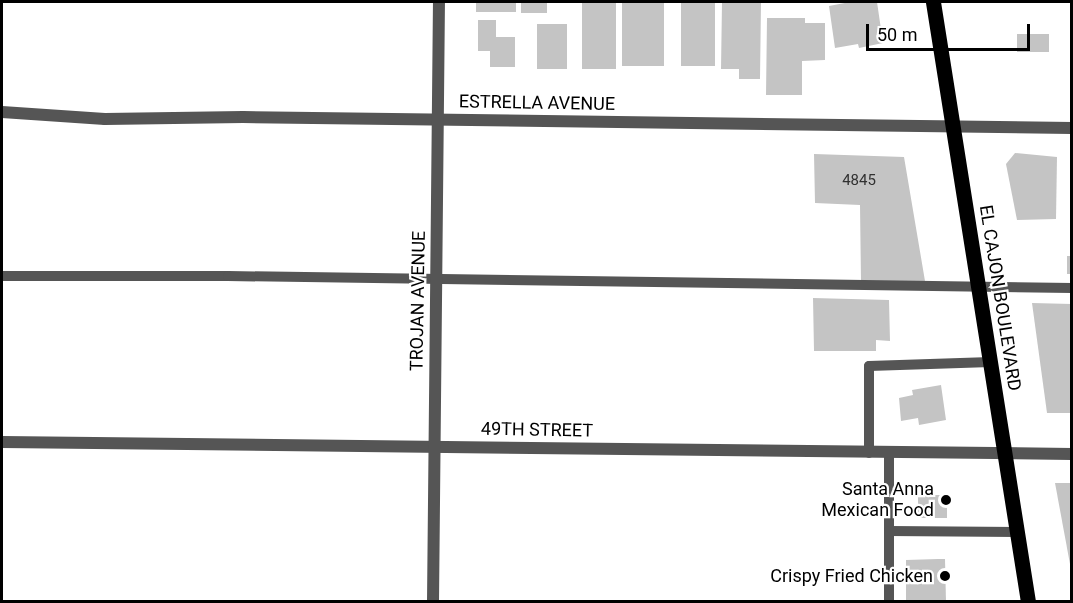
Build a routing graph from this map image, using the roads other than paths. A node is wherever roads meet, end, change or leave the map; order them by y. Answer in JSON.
{"nodes":[{"id":1,"x":439,"y":2,"type":"edge"},
{"id":2,"x":933,"y":2,"type":"edge"},
{"id":3,"x":2,"y":112,"type":"edge"},
{"id":4,"x":438,"y":120,"type":"junction"},
{"id":5,"x":952,"y":126,"type":"junction"},
{"id":6,"x":1071,"y":128,"type":"edge"},
{"id":7,"x":2,"y":276,"type":"edge"},
{"id":8,"x":436,"y":281,"type":"junction"},
{"id":9,"x":979,"y":287,"type":"junction"},
{"id":10,"x":1071,"y":288,"type":"edge"},
{"id":11,"x":991,"y":362,"type":"junction"},
{"id":12,"x":2,"y":442,"type":"edge"},
{"id":13,"x":435,"y":447,"type":"junction"},
{"id":14,"x":869,"y":453,"type":"junction"},
{"id":15,"x":889,"y":453,"type":"junction"},
{"id":16,"x":1005,"y":454,"type":"junction"},
{"id":17,"x":1071,"y":454,"type":"edge"},
{"id":18,"x":889,"y":531,"type":"junction"},
{"id":19,"x":1017,"y":532,"type":"junction"},
{"id":20,"x":433,"y":602,"type":"edge"},
{"id":21,"x":889,"y":602,"type":"edge"},
{"id":22,"x":1028,"y":602,"type":"edge"}],
"edges":[{"from":1,"to":4,"type":"street","name":"TROJAN AVENUE"},
{"from":2,"to":5,"type":"main road","name":"EL CAJON BOULEVARD"},
{"from":3,"to":4,"type":"street","name":"ESTRELLA AVENUE"},
{"from":4,"to":5,"type":"street","name":"ESTRELLA AVENUE"},
{"from":4,"to":8,"type":"street","name":"TROJAN AVENUE"},
{"from":5,"to":6,"type":"street","name":"ESTRELLA AVENUE"},
{"from":5,"to":9,"type":"main road","name":"EL CAJON BOULEVARD"},
{"from":7,"to":8,"type":"lane"},
{"from":8,"to":9,"type":"lane"},
{"from":8,"to":13,"type":"street","name":"TROJAN AVENUE"},
{"from":9,"to":10,"type":"lane"},
{"from":9,"to":11,"type":"main road","name":"EL CAJON BOULEVARD"},
{"from":11,"to":14,"type":"lane"},
{"from":11,"to":16,"type":"main road","name":"EL CAJON BOULEVARD"},
{"from":12,"to":13,"type":"street","name":"49TH STREET"},
{"from":13,"to":14,"type":"street","name":"49TH STREET"},
{"from":13,"to":20,"type":"street","name":"TROJAN AVENUE"},
{"from":14,"to":15,"type":"street","name":"49TH STREET"},
{"from":15,"to":16,"type":"street","name":"49TH STREET"},
{"from":15,"to":18,"type":"lane"},
{"from":16,"to":17,"type":"street","name":"49TH STREET"},
{"from":16,"to":19,"type":"main road","name":"EL CAJON BOULEVARD"},
{"from":18,"to":19,"type":"lane"},
{"from":18,"to":21,"type":"lane"},
{"from":19,"to":22,"type":"main road","name":"EL CAJON BOULEVARD"}]}
